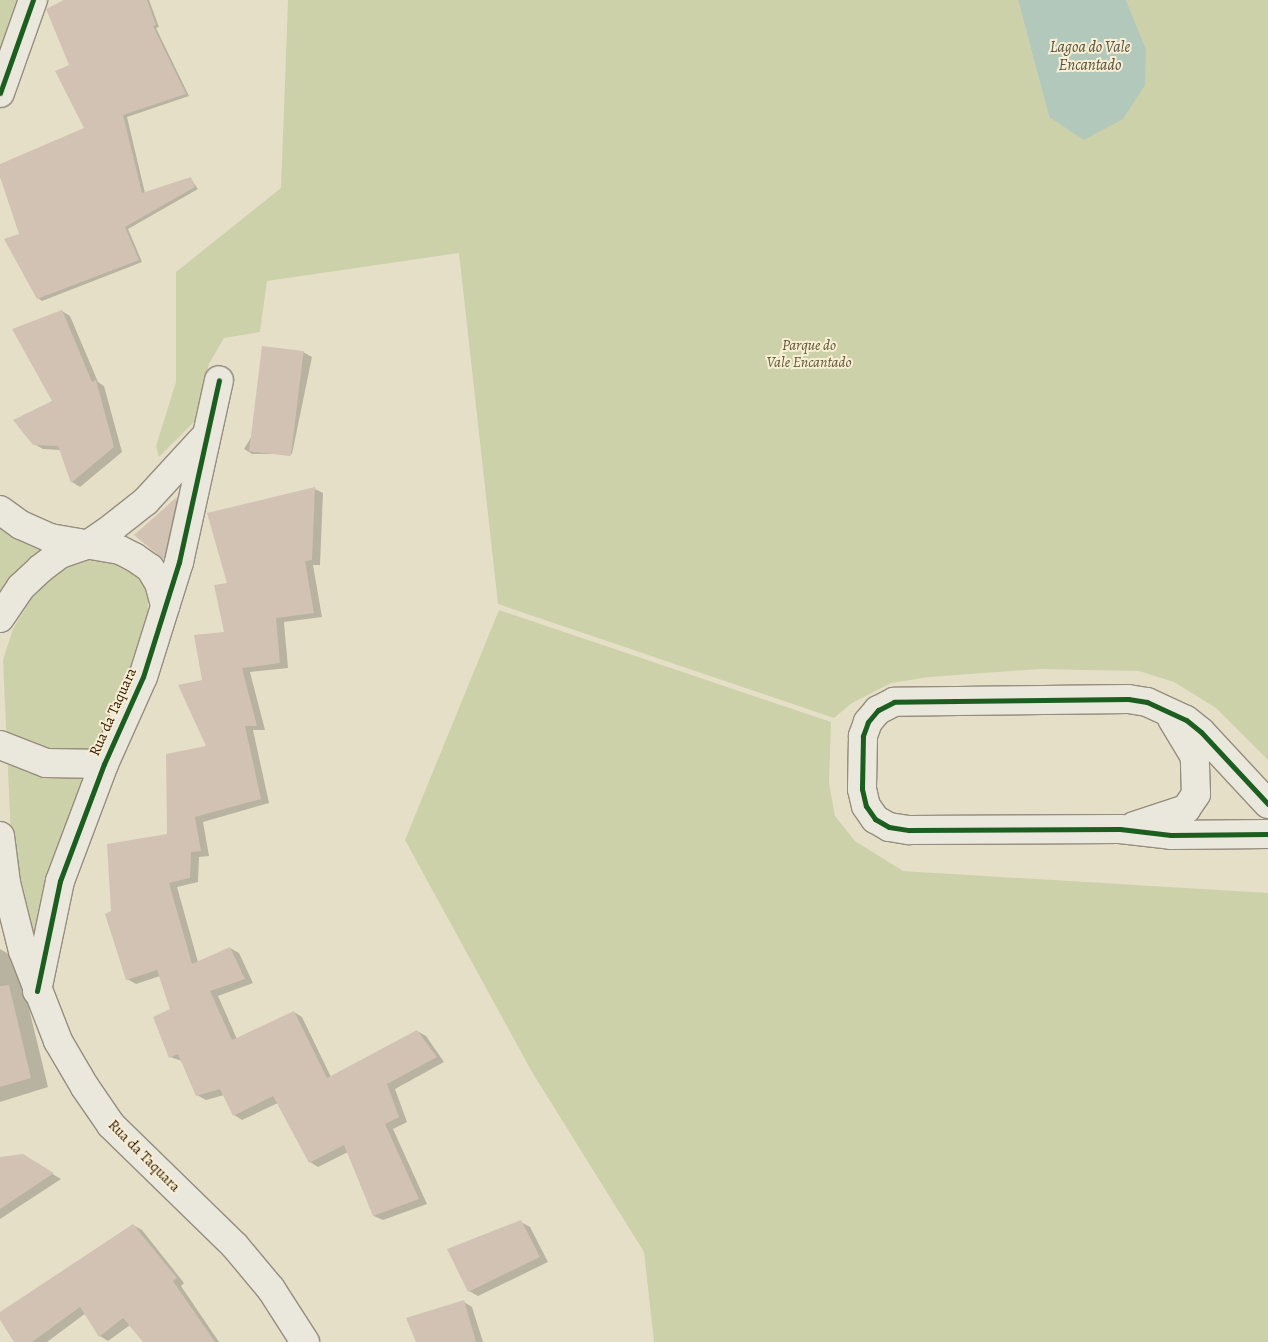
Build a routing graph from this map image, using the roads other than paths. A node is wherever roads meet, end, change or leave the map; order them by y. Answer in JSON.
{"nodes":[{"id":1,"x":33,"y":0,"type":"edge"},
{"id":2,"x":1,"y":89,"type":"edge"},
{"id":3,"x":219,"y":380,"type":"dead end"},
{"id":4,"x":203,"y":439,"type":"junction"},
{"id":5,"x":0,"y":510,"type":"edge"},
{"id":6,"x":89,"y":544,"type":"junction"},
{"id":7,"x":165,"y":606,"type":"junction"},
{"id":8,"x":0,"y":618,"type":"edge"},
{"id":9,"x":1165,"y":710,"type":"junction"},
{"id":10,"x":0,"y":745,"type":"edge"},
{"id":11,"x":104,"y":764,"type":"junction"},
{"id":12,"x":1268,"y":804,"type":"edge"},
{"id":13,"x":1120,"y":829,"type":"junction"},
{"id":14,"x":1268,"y":834,"type":"edge"},
{"id":15,"x":0,"y":836,"type":"edge"},
{"id":16,"x":37,"y":991,"type":"junction"},
{"id":17,"x":305,"y":1342,"type":"edge"}],
"edges":[{"from":1,"to":2,"type":"street"},
{"from":3,"to":4,"type":"street","name":"Rua da Taquara"},
{"from":4,"to":6,"type":"street"},
{"from":4,"to":7,"type":"street","name":"Rua da Taquara"},
{"from":5,"to":6,"type":"street"},
{"from":6,"to":7,"type":"street"},
{"from":6,"to":8,"type":"street"},
{"from":7,"to":11,"type":"street","name":"Rua da Taquara"},
{"from":9,"to":12,"type":"street"},
{"from":9,"to":13,"type":"street"},
{"from":9,"to":13,"type":"street"},
{"from":10,"to":11,"type":"street"},
{"from":11,"to":16,"type":"street","name":"Rua da Taquara"},
{"from":13,"to":14,"type":"street"},
{"from":15,"to":16,"type":"street"},
{"from":16,"to":17,"type":"street","name":"Rua da Taquara"}]}
